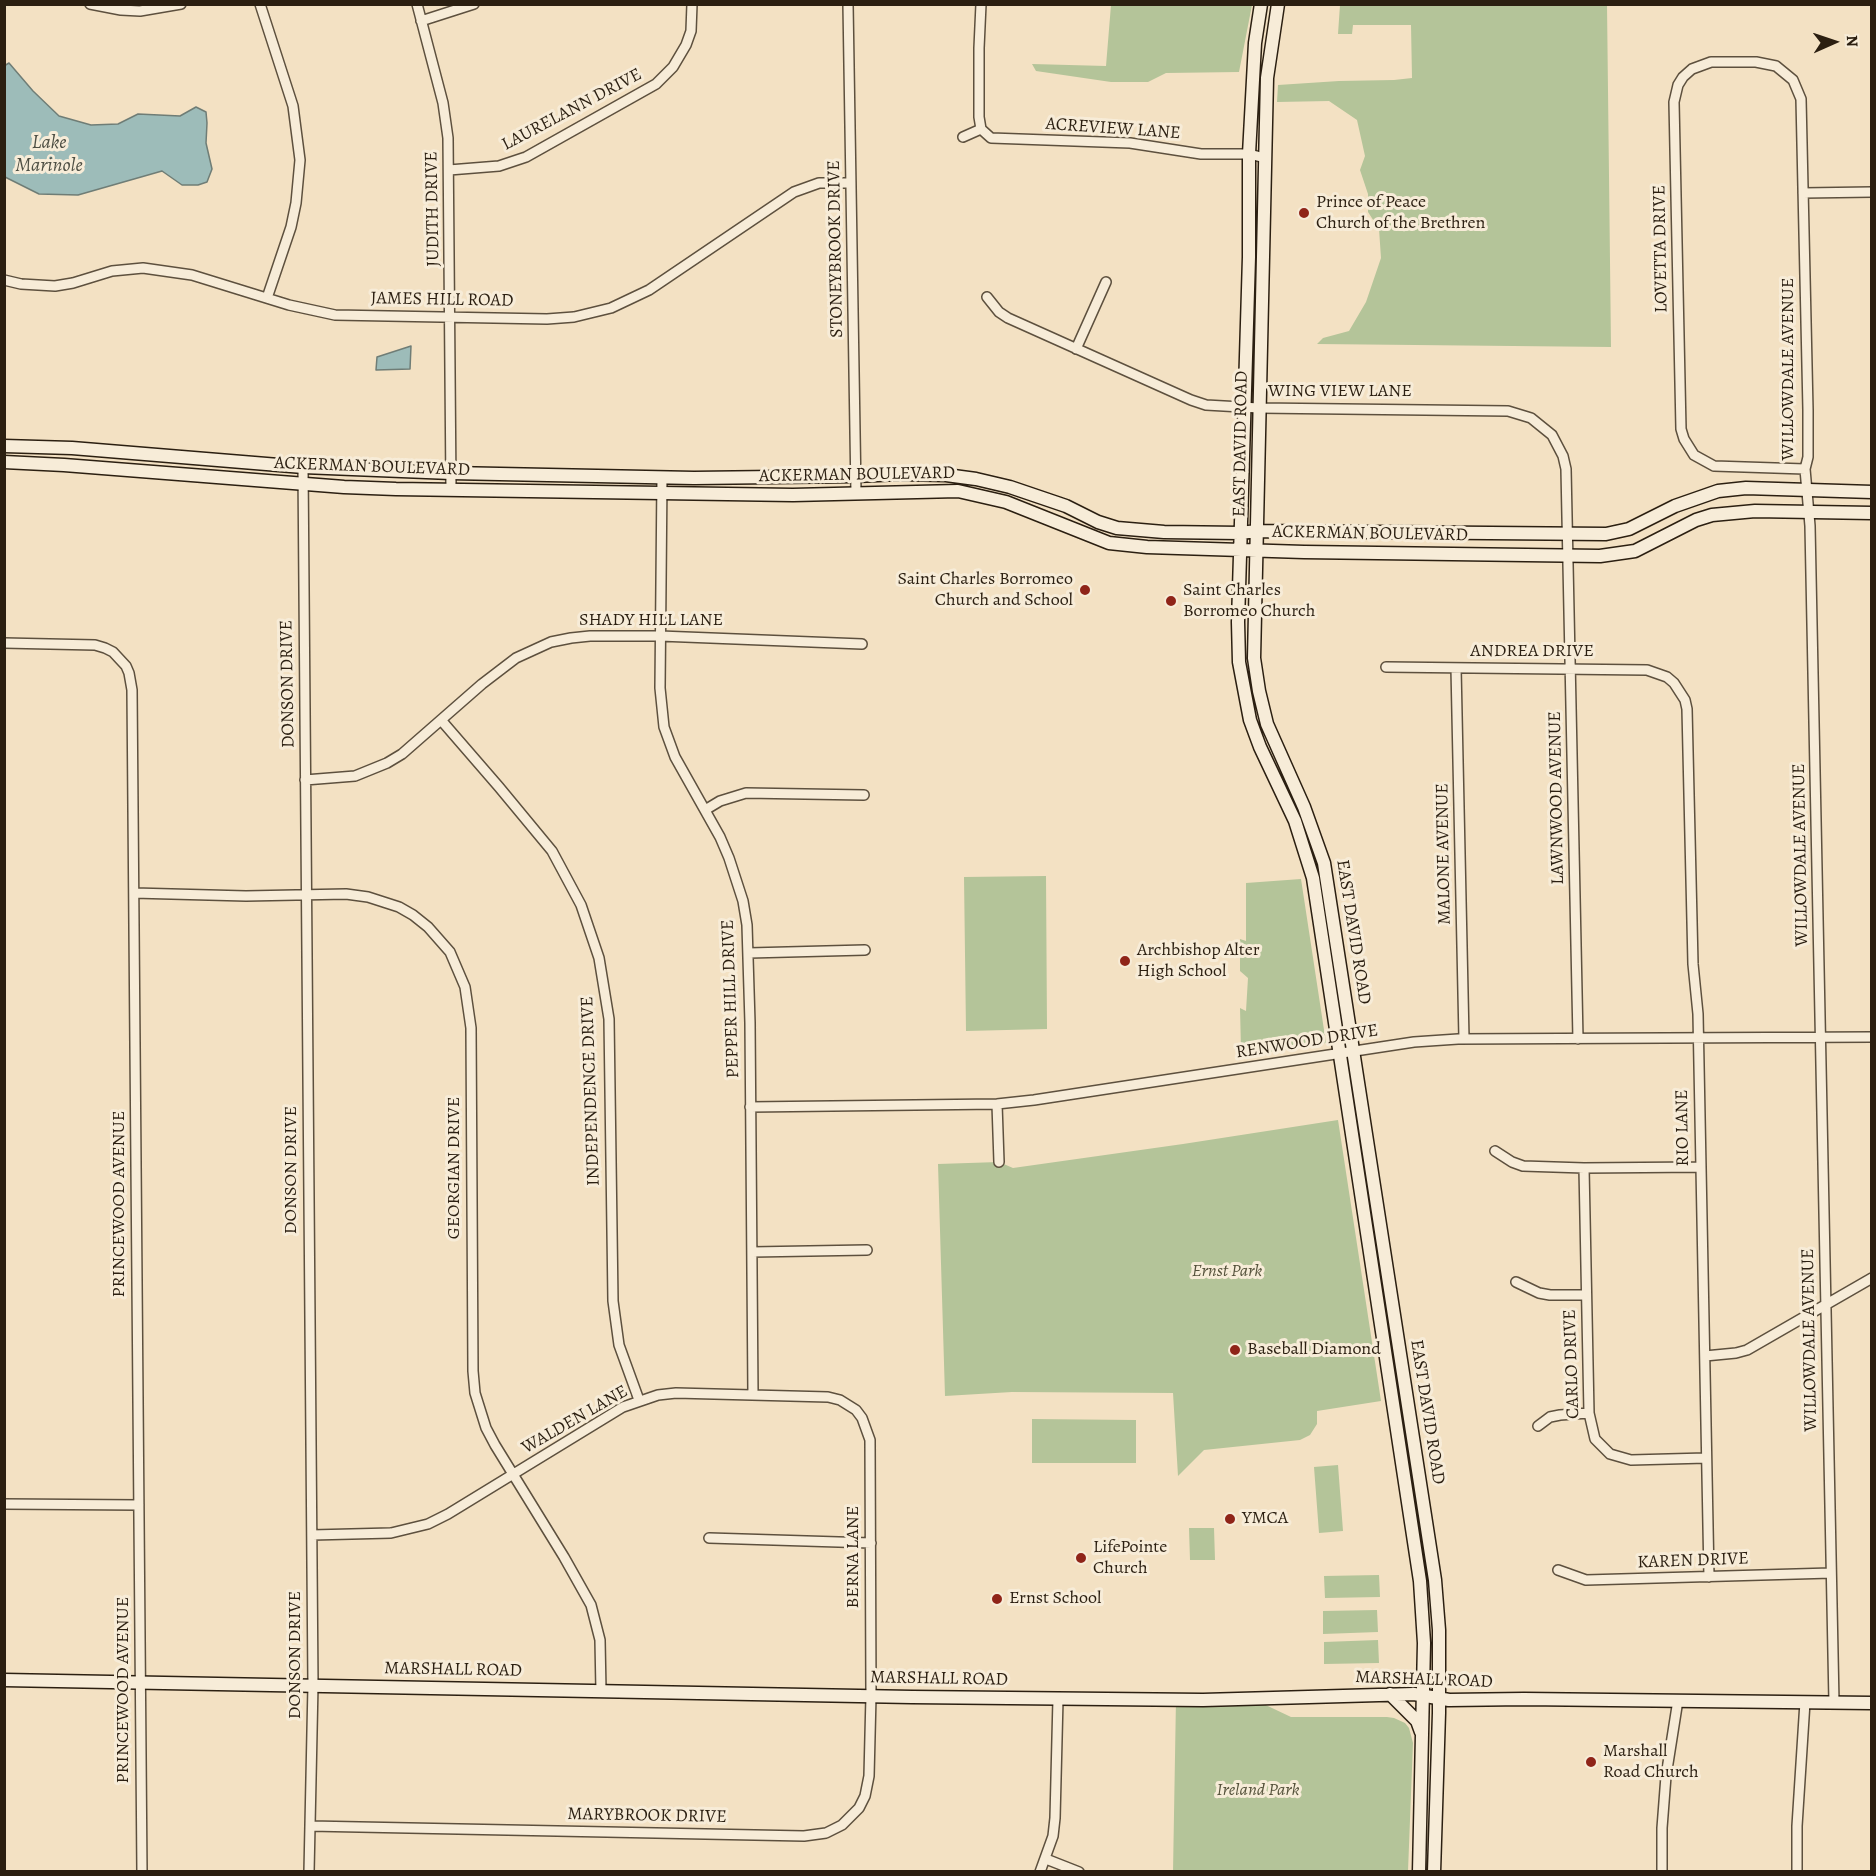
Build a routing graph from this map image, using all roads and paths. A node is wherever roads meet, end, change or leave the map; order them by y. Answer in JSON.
{"nodes":[{"id":1,"x":90,"y":4,"type":"edge"},
{"id":2,"x":181,"y":4,"type":"edge"},
{"id":3,"x":260,"y":4,"type":"edge"},
{"id":4,"x":417,"y":4,"type":"edge"},
{"id":5,"x":474,"y":4,"type":"edge"},
{"id":6,"x":692,"y":4,"type":"edge"},
{"id":7,"x":848,"y":4,"type":"edge"},
{"id":8,"x":981,"y":4,"type":"edge"},
{"id":9,"x":1261,"y":4,"type":"edge"},
{"id":10,"x":1278,"y":4,"type":"edge"},
{"id":11,"x":421,"y":21,"type":"junction"},
{"id":12,"x":1727,"y":62,"type":"joint"},
{"id":13,"x":1267,"y":92,"type":"junction"},
{"id":14,"x":981,"y":129,"type":"junction"},
{"id":15,"x":963,"y":137,"type":"dead end"},
{"id":16,"x":1249,"y":154,"type":"junction"},
{"id":17,"x":1265,"y":158,"type":"junction"},
{"id":18,"x":449,"y":170,"type":"junction"},
{"id":19,"x":851,"y":183,"type":"junction"},
{"id":20,"x":1872,"y":192,"type":"edge"},
{"id":21,"x":1803,"y":193,"type":"junction"},
{"id":22,"x":4,"y":280,"type":"edge"},
{"id":23,"x":1106,"y":282,"type":"dead end"},
{"id":24,"x":987,"y":297,"type":"dead end"},
{"id":25,"x":267,"y":298,"type":"junction"},
{"id":26,"x":451,"y":316,"type":"junction"},
{"id":27,"x":1076,"y":349,"type":"junction"},
{"id":28,"x":1244,"y":407,"type":"junction"},
{"id":29,"x":1259,"y":408,"type":"junction"},
{"id":30,"x":4,"y":446,"type":"edge"},
{"id":31,"x":4,"y":462,"type":"edge"},
{"id":32,"x":303,"y":467,"type":"junction"},
{"id":33,"x":1806,"y":469,"type":"junction"},
{"id":34,"x":451,"y":473,"type":"junction"},
{"id":35,"x":855,"y":476,"type":"junction"},
{"id":36,"x":662,"y":477,"type":"junction"},
{"id":37,"x":303,"y":484,"type":"junction"},
{"id":38,"x":452,"y":489,"type":"junction"},
{"id":39,"x":1807,"y":490,"type":"junction"},
{"id":40,"x":662,"y":492,"type":"junction"},
{"id":41,"x":1872,"y":492,"type":"edge"},
{"id":42,"x":856,"y":493,"type":"junction"},
{"id":43,"x":1809,"y":512,"type":"junction"},
{"id":44,"x":1872,"y":513,"type":"edge"},
{"id":45,"x":1257,"y":531,"type":"junction"},
{"id":46,"x":1240,"y":533,"type":"junction"},
{"id":47,"x":1567,"y":534,"type":"junction"},
{"id":48,"x":1240,"y":549,"type":"junction"},
{"id":49,"x":1256,"y":550,"type":"junction"},
{"id":50,"x":1568,"y":556,"type":"junction"},
{"id":51,"x":660,"y":636,"type":"junction"},
{"id":52,"x":4,"y":643,"type":"edge"},
{"id":53,"x":862,"y":644,"type":"dead end"},
{"id":54,"x":1386,"y":667,"type":"dead end"},
{"id":55,"x":1456,"y":668,"type":"junction"},
{"id":56,"x":1570,"y":669,"type":"junction"},
{"id":57,"x":1674,"y":683,"type":"joint"},
{"id":58,"x":441,"y":720,"type":"junction"},
{"id":59,"x":305,"y":780,"type":"junction"},
{"id":60,"x":864,"y":795,"type":"dead end"},
{"id":61,"x":705,"y":810,"type":"junction"},
{"id":62,"x":134,"y":893,"type":"junction"},
{"id":63,"x":306,"y":894,"type":"junction"},
{"id":64,"x":866,"y":950,"type":"dead end"},
{"id":65,"x":749,"y":953,"type":"junction"},
{"id":66,"x":1821,"y":1037,"type":"junction"},
{"id":67,"x":1872,"y":1037,"type":"edge"},
{"id":68,"x":1464,"y":1039,"type":"junction"},
{"id":69,"x":1578,"y":1039,"type":"junction"},
{"id":70,"x":1698,"y":1039,"type":"junction"},
{"id":71,"x":1354,"y":1052,"type":"junction"},
{"id":72,"x":1340,"y":1054,"type":"junction"},
{"id":73,"x":997,"y":1104,"type":"junction"},
{"id":74,"x":750,"y":1107,"type":"junction"},
{"id":75,"x":1495,"y":1151,"type":"dead end"},
{"id":76,"x":999,"y":1162,"type":"dead end"},
{"id":77,"x":1701,"y":1167,"type":"junction"},
{"id":78,"x":1584,"y":1168,"type":"junction"},
{"id":79,"x":867,"y":1250,"type":"dead end"},
{"id":80,"x":752,"y":1252,"type":"junction"},
{"id":81,"x":1872,"y":1278,"type":"edge"},
{"id":82,"x":1516,"y":1282,"type":"dead end"},
{"id":83,"x":1586,"y":1295,"type":"junction"},
{"id":84,"x":1827,"y":1304,"type":"junction"},
{"id":85,"x":1395,"y":1317,"type":"junction"},
{"id":86,"x":1379,"y":1320,"type":"junction"},
{"id":87,"x":1705,"y":1356,"type":"junction"},
{"id":88,"x":753,"y":1395,"type":"junction"},
{"id":89,"x":639,"y":1400,"type":"junction"},
{"id":90,"x":1588,"y":1413,"type":"junction"},
{"id":91,"x":862,"y":1418,"type":"joint"},
{"id":92,"x":1539,"y":1426,"type":"dead end"},
{"id":93,"x":1706,"y":1458,"type":"junction"},
{"id":94,"x":514,"y":1475,"type":"junction"},
{"id":95,"x":4,"y":1504,"type":"edge"},
{"id":96,"x":139,"y":1505,"type":"junction"},
{"id":97,"x":312,"y":1535,"type":"junction"},
{"id":98,"x":709,"y":1538,"type":"dead end"},
{"id":99,"x":870,"y":1543,"type":"junction"},
{"id":100,"x":1558,"y":1570,"type":"dead end"},
{"id":101,"x":1831,"y":1573,"type":"junction"},
{"id":102,"x":1709,"y":1577,"type":"junction"},
{"id":103,"x":4,"y":1680,"type":"edge"},
{"id":104,"x":141,"y":1682,"type":"junction"},
{"id":105,"x":313,"y":1685,"type":"junction"},
{"id":106,"x":601,"y":1691,"type":"junction"},
{"id":107,"x":1390,"y":1694,"type":"junction"},
{"id":108,"x":871,"y":1696,"type":"junction"},
{"id":109,"x":1424,"y":1696,"type":"junction"},
{"id":110,"x":1439,"y":1698,"type":"junction"},
{"id":111,"x":1058,"y":1699,"type":"junction"},
{"id":112,"x":1678,"y":1700,"type":"junction"},
{"id":113,"x":1805,"y":1702,"type":"junction"},
{"id":114,"x":1834,"y":1702,"type":"junction"},
{"id":115,"x":1872,"y":1703,"type":"edge"},
{"id":116,"x":1422,"y":1738,"type":"junction"},
{"id":117,"x":310,"y":1826,"type":"junction"},
{"id":118,"x":1046,"y":1859,"type":"junction"},
{"id":119,"x":142,"y":1872,"type":"edge"},
{"id":120,"x":309,"y":1872,"type":"edge"},
{"id":121,"x":1040,"y":1872,"type":"edge"},
{"id":122,"x":1079,"y":1872,"type":"edge"},
{"id":123,"x":1419,"y":1872,"type":"edge"},
{"id":124,"x":1434,"y":1872,"type":"edge"},
{"id":125,"x":1662,"y":1872,"type":"edge"},
{"id":126,"x":1797,"y":1872,"type":"edge"}],
"edges":[{"from":1,"to":2,"type":"street"},
{"from":3,"to":25,"type":"street"},
{"from":4,"to":11,"type":"street","name":"JUDITH DRIVE"},
{"from":5,"to":11,"type":"street"},
{"from":6,"to":18,"type":"street","name":"LAURELANN DRIVE"},
{"from":7,"to":19,"type":"street","name":"STONEYBROOK DRIVE"},
{"from":8,"to":14,"type":"street"},
{"from":9,"to":16,"type":"street","name":"EAST DAVID ROAD"},
{"from":10,"to":13,"type":"street","name":"EAST DAVID ROAD"},
{"from":11,"to":18,"type":"street","name":"JUDITH DRIVE"},
{"from":12,"to":21,"type":"street","name":"WILLOWDALE AVENUE"},
{"from":12,"to":33,"type":"street","name":"LOVETTA DRIVE"},
{"from":13,"to":16,"type":"street"},
{"from":13,"to":17,"type":"street","name":"EAST DAVID ROAD"},
{"from":14,"to":15,"type":"street"},
{"from":14,"to":16,"type":"street","name":"ACREVIEW LANE"},
{"from":16,"to":17,"type":"street","name":"ACREVIEW LANE"},
{"from":16,"to":28,"type":"street","name":"EAST DAVID ROAD"},
{"from":17,"to":29,"type":"street","name":"EAST DAVID ROAD"},
{"from":18,"to":26,"type":"street","name":"JUDITH DRIVE"},
{"from":19,"to":26,"type":"street","name":"JAMES HILL ROAD"},
{"from":19,"to":35,"type":"street","name":"STONEYBROOK DRIVE"},
{"from":20,"to":21,"type":"street"},
{"from":21,"to":33,"type":"street","name":"WILLOWDALE AVENUE"},
{"from":22,"to":25,"type":"street","name":"JAMES HILL ROAD"},
{"from":23,"to":27,"type":"street"},
{"from":24,"to":27,"type":"street","name":"WING VIEW LANE"},
{"from":25,"to":26,"type":"street","name":"JAMES HILL ROAD"},
{"from":26,"to":34,"type":"street","name":"JUDITH DRIVE"},
{"from":27,"to":28,"type":"street","name":"WING VIEW LANE"},
{"from":28,"to":29,"type":"street","name":"WING VIEW LANE"},
{"from":28,"to":46,"type":"street","name":"EAST DAVID ROAD"},
{"from":29,"to":45,"type":"street","name":"EAST DAVID ROAD"},
{"from":29,"to":47,"type":"street","name":"WING VIEW LANE"},
{"from":30,"to":32,"type":"street","name":"ACKERMAN BOULEVARD"},
{"from":31,"to":37,"type":"street","name":"ACKERMAN BOULEVARD"},
{"from":32,"to":34,"type":"street","name":"ACKERMAN BOULEVARD"},
{"from":32,"to":37,"type":"street","name":"DONSON DRIVE"},
{"from":33,"to":39,"type":"street","name":"WILLOWDALE AVENUE"},
{"from":34,"to":36,"type":"street","name":"ACKERMAN BOULEVARD"},
{"from":34,"to":38,"type":"street","name":"JUDITH DRIVE"},
{"from":35,"to":36,"type":"street","name":"ACKERMAN BOULEVARD"},
{"from":35,"to":42,"type":"street","name":"STONEYBROOK DRIVE"},
{"from":35,"to":46,"type":"street","name":"ACKERMAN BOULEVARD"},
{"from":36,"to":40,"type":"street","name":"PEPPER HILL DRIVE"},
{"from":37,"to":38,"type":"street","name":"ACKERMAN BOULEVARD"},
{"from":37,"to":59,"type":"street","name":"DONSON DRIVE"},
{"from":38,"to":40,"type":"street","name":"ACKERMAN BOULEVARD"},
{"from":39,"to":41,"type":"street","name":"ACKERMAN BOULEVARD"},
{"from":39,"to":43,"type":"street","name":"WILLOWDALE AVENUE"},
{"from":39,"to":47,"type":"street","name":"ACKERMAN BOULEVARD"},
{"from":40,"to":42,"type":"street","name":"ACKERMAN BOULEVARD"},
{"from":40,"to":51,"type":"street","name":"PEPPER HILL DRIVE"},
{"from":42,"to":48,"type":"street","name":"ACKERMAN BOULEVARD"},
{"from":43,"to":44,"type":"street","name":"ACKERMAN BOULEVARD"},
{"from":43,"to":50,"type":"street","name":"ACKERMAN BOULEVARD"},
{"from":43,"to":66,"type":"street","name":"WILLOWDALE AVENUE"},
{"from":45,"to":46,"type":"street","name":"ACKERMAN BOULEVARD"},
{"from":45,"to":47,"type":"street","name":"ACKERMAN BOULEVARD"},
{"from":45,"to":49,"type":"street","name":"EAST DAVID ROAD"},
{"from":46,"to":48,"type":"street","name":"EAST DAVID ROAD"},
{"from":47,"to":50,"type":"street","name":"WING VIEW LANE"},
{"from":48,"to":49,"type":"street","name":"ACKERMAN BOULEVARD"},
{"from":48,"to":72,"type":"street","name":"EAST DAVID ROAD"},
{"from":49,"to":50,"type":"street","name":"ACKERMAN BOULEVARD"},
{"from":49,"to":71,"type":"street","name":"EAST DAVID ROAD"},
{"from":50,"to":56,"type":"street","name":"LAWNWOOD AVENUE"},
{"from":51,"to":53,"type":"street","name":"SHADY HILL LANE"},
{"from":51,"to":58,"type":"street","name":"SHADY HILL LANE"},
{"from":51,"to":61,"type":"street","name":"PEPPER HILL DRIVE"},
{"from":52,"to":62,"type":"street","name":"PRINCEWOOD AVENUE"},
{"from":54,"to":55,"type":"street","name":"ANDREA DRIVE"},
{"from":55,"to":56,"type":"street","name":"ANDREA DRIVE"},
{"from":55,"to":68,"type":"street","name":"MALONE AVENUE"},
{"from":56,"to":57,"type":"street","name":"ANDREA DRIVE"},
{"from":56,"to":69,"type":"street","name":"LAWNWOOD AVENUE"},
{"from":57,"to":70,"type":"street","name":"RIO LANE"},
{"from":58,"to":59,"type":"street","name":"SHADY HILL LANE"},
{"from":58,"to":89,"type":"street","name":"INDEPENDENCE DRIVE"},
{"from":59,"to":63,"type":"street","name":"DONSON DRIVE"},
{"from":60,"to":61,"type":"street"},
{"from":61,"to":65,"type":"street","name":"PEPPER HILL DRIVE"},
{"from":62,"to":63,"type":"street","name":"GEORGIAN DRIVE"},
{"from":62,"to":96,"type":"street","name":"PRINCEWOOD AVENUE"},
{"from":63,"to":94,"type":"street","name":"GEORGIAN DRIVE"},
{"from":63,"to":97,"type":"street","name":"DONSON DRIVE"},
{"from":64,"to":65,"type":"street"},
{"from":65,"to":74,"type":"street","name":"PEPPER HILL DRIVE"},
{"from":66,"to":67,"type":"street","name":"RENWOOD DRIVE"},
{"from":66,"to":70,"type":"street","name":"RENWOOD DRIVE"},
{"from":66,"to":84,"type":"street","name":"WILLOWDALE AVENUE"},
{"from":68,"to":69,"type":"street","name":"RENWOOD DRIVE"},
{"from":68,"to":71,"type":"street","name":"RENWOOD DRIVE"},
{"from":69,"to":70,"type":"street","name":"RENWOOD DRIVE"},
{"from":70,"to":77,"type":"street","name":"RIO LANE"},
{"from":71,"to":72,"type":"street","name":"RENWOOD DRIVE"},
{"from":71,"to":85,"type":"street","name":"EAST DAVID ROAD"},
{"from":72,"to":73,"type":"street","name":"RENWOOD DRIVE"},
{"from":72,"to":86,"type":"street","name":"EAST DAVID ROAD"},
{"from":73,"to":74,"type":"street","name":"RENWOOD DRIVE"},
{"from":73,"to":76,"type":"street"},
{"from":74,"to":80,"type":"street","name":"PEPPER HILL DRIVE"},
{"from":75,"to":78,"type":"street"},
{"from":77,"to":78,"type":"street"},
{"from":77,"to":87,"type":"street","name":"RIO LANE"},
{"from":78,"to":83,"type":"street","name":"CARLO DRIVE"},
{"from":79,"to":80,"type":"street"},
{"from":80,"to":88,"type":"street","name":"PEPPER HILL DRIVE"},
{"from":81,"to":84,"type":"street"},
{"from":82,"to":83,"type":"street"},
{"from":83,"to":90,"type":"street","name":"CARLO DRIVE"},
{"from":84,"to":87,"type":"street"},
{"from":84,"to":101,"type":"street","name":"WILLOWDALE AVENUE"},
{"from":85,"to":86,"type":"street"},
{"from":85,"to":110,"type":"street","name":"EAST DAVID ROAD"},
{"from":86,"to":109,"type":"street","name":"EAST DAVID ROAD"},
{"from":87,"to":93,"type":"street","name":"RIO LANE"},
{"from":88,"to":89,"type":"street","name":"WALDEN LANE"},
{"from":88,"to":91,"type":"street","name":"WALDEN LANE"},
{"from":89,"to":94,"type":"street","name":"WALDEN LANE"},
{"from":90,"to":92,"type":"street"},
{"from":90,"to":93,"type":"street","name":"CARLO DRIVE"},
{"from":91,"to":99,"type":"street","name":"BERNA LANE"},
{"from":93,"to":102,"type":"street","name":"RIO LANE"},
{"from":94,"to":97,"type":"street","name":"WALDEN LANE"},
{"from":94,"to":106,"type":"street","name":"GEORGIAN DRIVE"},
{"from":95,"to":96,"type":"street"},
{"from":96,"to":104,"type":"street","name":"PRINCEWOOD AVENUE"},
{"from":97,"to":105,"type":"street","name":"DONSON DRIVE"},
{"from":98,"to":99,"type":"street"},
{"from":99,"to":108,"type":"street","name":"BERNA LANE"},
{"from":100,"to":102,"type":"street","name":"KAREN DRIVE"},
{"from":101,"to":102,"type":"street","name":"KAREN DRIVE"},
{"from":101,"to":114,"type":"street","name":"WILLOWDALE AVENUE"},
{"from":103,"to":104,"type":"street","name":"MARSHALL ROAD"},
{"from":104,"to":105,"type":"street","name":"MARSHALL ROAD"},
{"from":104,"to":119,"type":"street","name":"PRINCEWOOD AVENUE"},
{"from":105,"to":106,"type":"street","name":"MARSHALL ROAD"},
{"from":105,"to":117,"type":"street","name":"DONSON DRIVE"},
{"from":106,"to":108,"type":"street","name":"MARSHALL ROAD"},
{"from":107,"to":109,"type":"street","name":"MARSHALL ROAD"},
{"from":107,"to":111,"type":"street","name":"MARSHALL ROAD"},
{"from":107,"to":116,"type":"street"},
{"from":108,"to":111,"type":"street","name":"MARSHALL ROAD"},
{"from":108,"to":117,"type":"street","name":"MARYBROOK DRIVE"},
{"from":109,"to":110,"type":"street","name":"MARSHALL ROAD"},
{"from":109,"to":116,"type":"street","name":"EAST DAVID ROAD"},
{"from":110,"to":112,"type":"street","name":"MARSHALL ROAD"},
{"from":110,"to":124,"type":"street","name":"EAST DAVID ROAD"},
{"from":111,"to":118,"type":"street"},
{"from":112,"to":113,"type":"street","name":"MARSHALL ROAD"},
{"from":112,"to":125,"type":"street"},
{"from":113,"to":114,"type":"street","name":"MARSHALL ROAD"},
{"from":113,"to":126,"type":"street"},
{"from":114,"to":115,"type":"street","name":"MARSHALL ROAD"},
{"from":116,"to":123,"type":"street","name":"EAST DAVID ROAD"},
{"from":117,"to":120,"type":"street","name":"DONSON DRIVE"},
{"from":118,"to":121,"type":"street"},
{"from":118,"to":122,"type":"street"}]}
